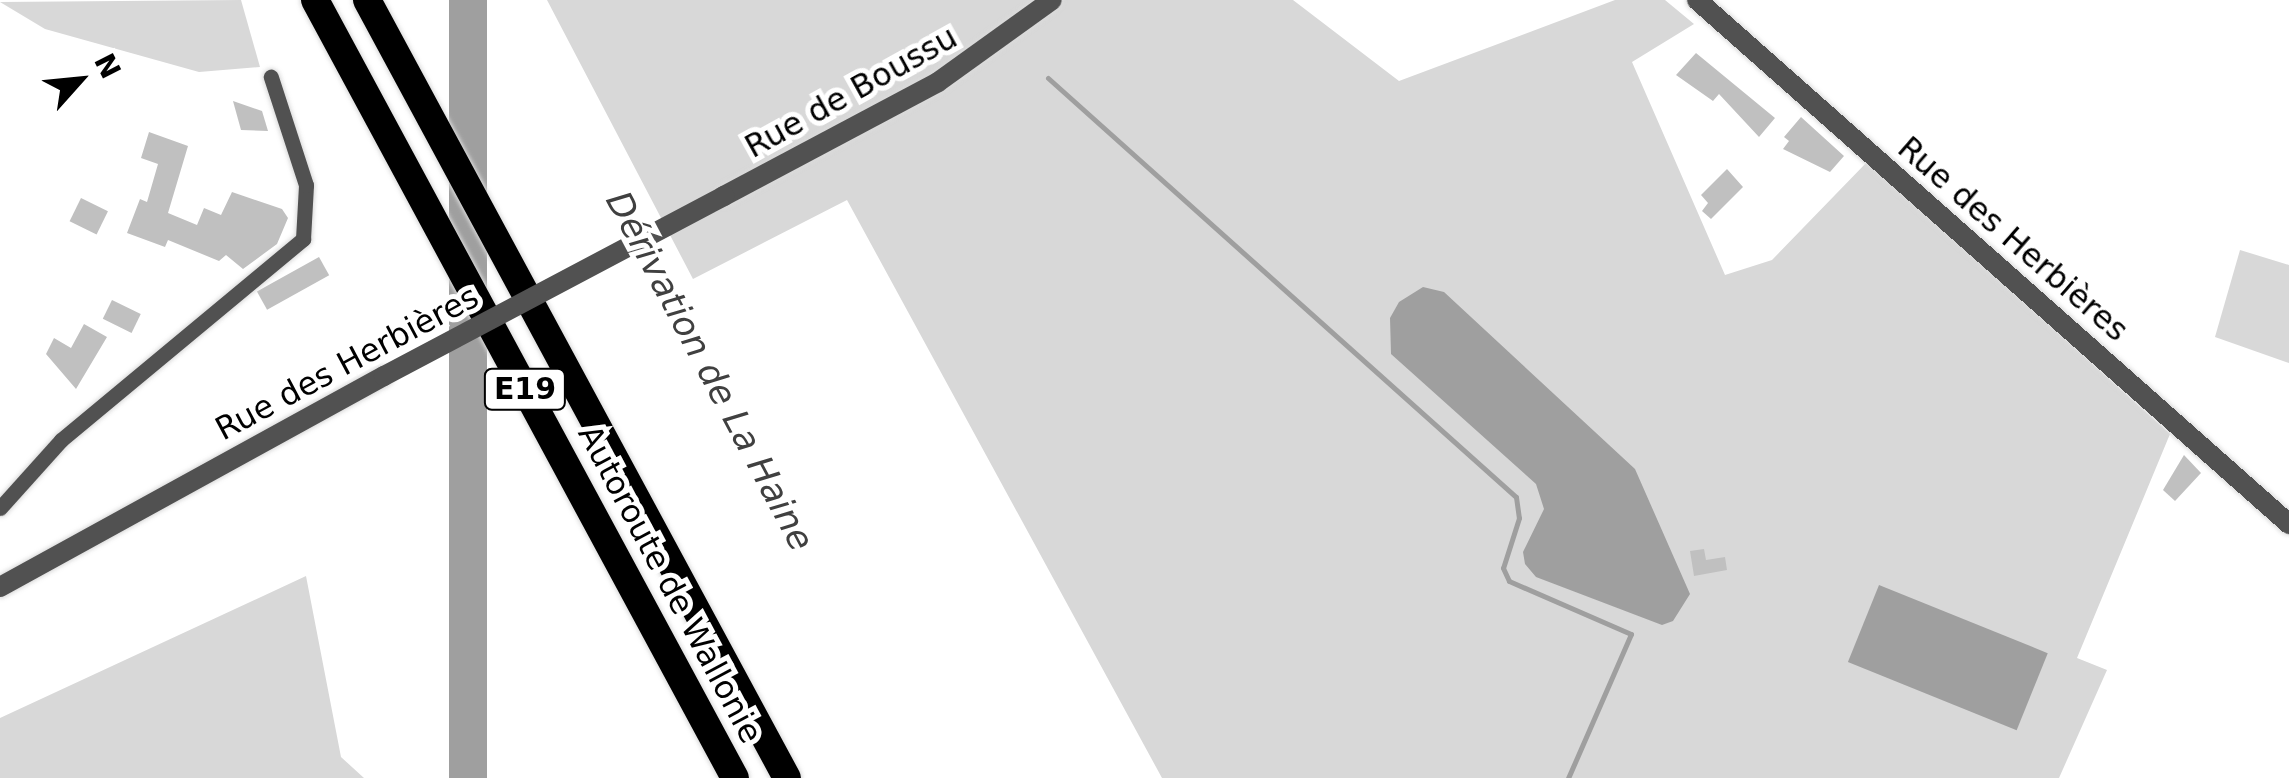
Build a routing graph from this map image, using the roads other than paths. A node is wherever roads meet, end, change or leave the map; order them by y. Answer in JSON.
{"nodes":[{"id":1,"x":315,"y":0,"type":"edge"},
{"id":2,"x":367,"y":0,"type":"edge"},
{"id":3,"x":1052,"y":0,"type":"edge"},
{"id":4,"x":1696,"y":0,"type":"edge"},
{"id":5,"x":271,"y":77,"type":"dead end"},
{"id":6,"x":724,"y":196,"type":"joint"},
{"id":7,"x":0,"y":508,"type":"edge"},
{"id":8,"x":2289,"y":524,"type":"edge"},
{"id":9,"x":0,"y":587,"type":"edge"},
{"id":10,"x":735,"y":778,"type":"edge"},
{"id":11,"x":787,"y":778,"type":"edge"}],
"edges":[{"from":1,"to":10,"type":"highway","name":"Autoroute de Wallonie","number":"E19"},
{"from":2,"to":11,"type":"highway","name":"Autoroute de Wallonie","number":"E19"},
{"from":3,"to":6,"type":"street","name":"Rue de Boussu"},
{"from":4,"to":8,"type":"street","name":"Rue des Herbières"},
{"from":5,"to":7,"type":"street"},
{"from":6,"to":9,"type":"street","name":"Rue des Herbières","bridge":true}]}
